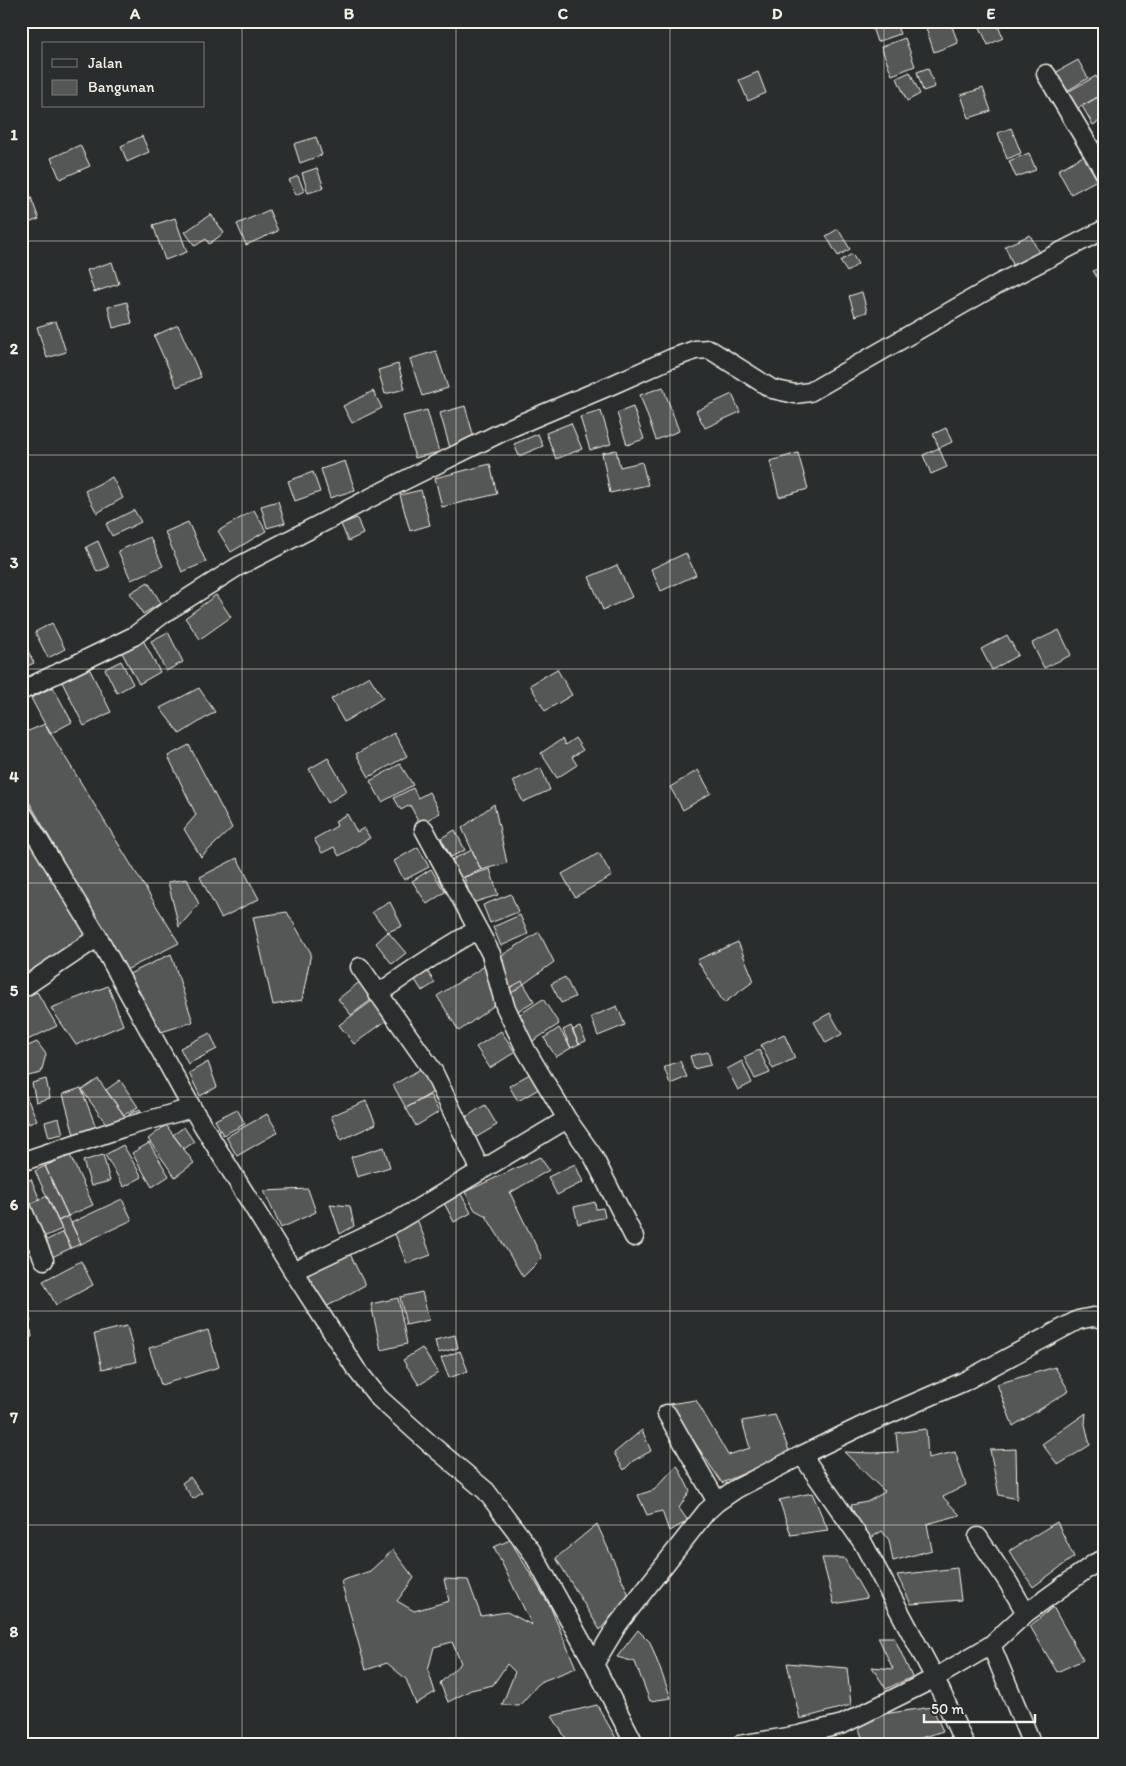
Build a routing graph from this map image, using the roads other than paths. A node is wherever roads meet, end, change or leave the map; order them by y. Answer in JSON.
{"nodes":[{"id":1,"x":1046,"y":74,"type":"dead end"},
{"id":2,"x":1105,"y":174,"type":"edge"},
{"id":3,"x":1105,"y":229,"type":"edge"},
{"id":4,"x":21,"y":691,"type":"edge"},
{"id":5,"x":21,"y":811,"type":"edge"},
{"id":6,"x":424,"y":829,"type":"dead end"},
{"id":7,"x":477,"y":930,"type":"junction"},
{"id":8,"x":98,"y":937,"type":"junction"},
{"id":9,"x":360,"y":967,"type":"dead end"},
{"id":10,"x":21,"y":989,"type":"edge"},
{"id":11,"x":378,"y":994,"type":"junction"},
{"id":12,"x":192,"y":1108,"type":"junction"},
{"id":13,"x":567,"y":1120,"type":"junction"},
{"id":14,"x":21,"y":1162,"type":"edge"},
{"id":15,"x":482,"y":1171,"type":"junction"},
{"id":16,"x":21,"y":1206,"type":"edge"},
{"id":17,"x":634,"y":1236,"type":"dead end"},
{"id":18,"x":44,"y":1260,"type":"dead end"},
{"id":19,"x":293,"y":1271,"type":"junction"},
{"id":20,"x":1105,"y":1319,"type":"edge"},
{"id":21,"x":667,"y":1414,"type":"dead end"},
{"id":22,"x":802,"y":1455,"type":"junction"},
{"id":23,"x":718,"y":1502,"type":"junction"},
{"id":24,"x":978,"y":1537,"type":"dead end"},
{"id":25,"x":1105,"y":1559,"type":"edge"},
{"id":26,"x":1026,"y":1613,"type":"junction"},
{"id":27,"x":991,"y":1645,"type":"junction"},
{"id":28,"x":594,"y":1664,"type":"junction"},
{"id":29,"x":935,"y":1678,"type":"junction"},
{"id":30,"x":1029,"y":1737,"type":"dead end"},
{"id":31,"x":635,"y":1745,"type":"edge"},
{"id":32,"x":739,"y":1745,"type":"edge"},
{"id":33,"x":965,"y":1745,"type":"edge"}],
"edges":[{"from":1,"to":2,"type":"street"},
{"from":3,"to":4,"type":"street"},
{"from":5,"to":8,"type":"street"},
{"from":6,"to":7,"type":"street"},
{"from":7,"to":11,"type":"street"},
{"from":7,"to":13,"type":"street"},
{"from":8,"to":10,"type":"street"},
{"from":8,"to":12,"type":"street"},
{"from":9,"to":11,"type":"street"},
{"from":11,"to":15,"type":"street"},
{"from":12,"to":14,"type":"street"},
{"from":12,"to":19,"type":"street"},
{"from":13,"to":15,"type":"street"},
{"from":13,"to":17,"type":"street"},
{"from":15,"to":19,"type":"street"},
{"from":16,"to":18,"type":"street"},
{"from":19,"to":28,"type":"street"},
{"from":20,"to":22,"type":"street"},
{"from":21,"to":23,"type":"street"},
{"from":22,"to":23,"type":"street"},
{"from":22,"to":29,"type":"street"},
{"from":23,"to":28,"type":"street"},
{"from":24,"to":26,"type":"street"},
{"from":25,"to":26,"type":"street"},
{"from":26,"to":27,"type":"street"},
{"from":27,"to":29,"type":"street"},
{"from":27,"to":30,"type":"street"},
{"from":28,"to":31,"type":"street"},
{"from":29,"to":32,"type":"street"},
{"from":29,"to":33,"type":"street"}]}
